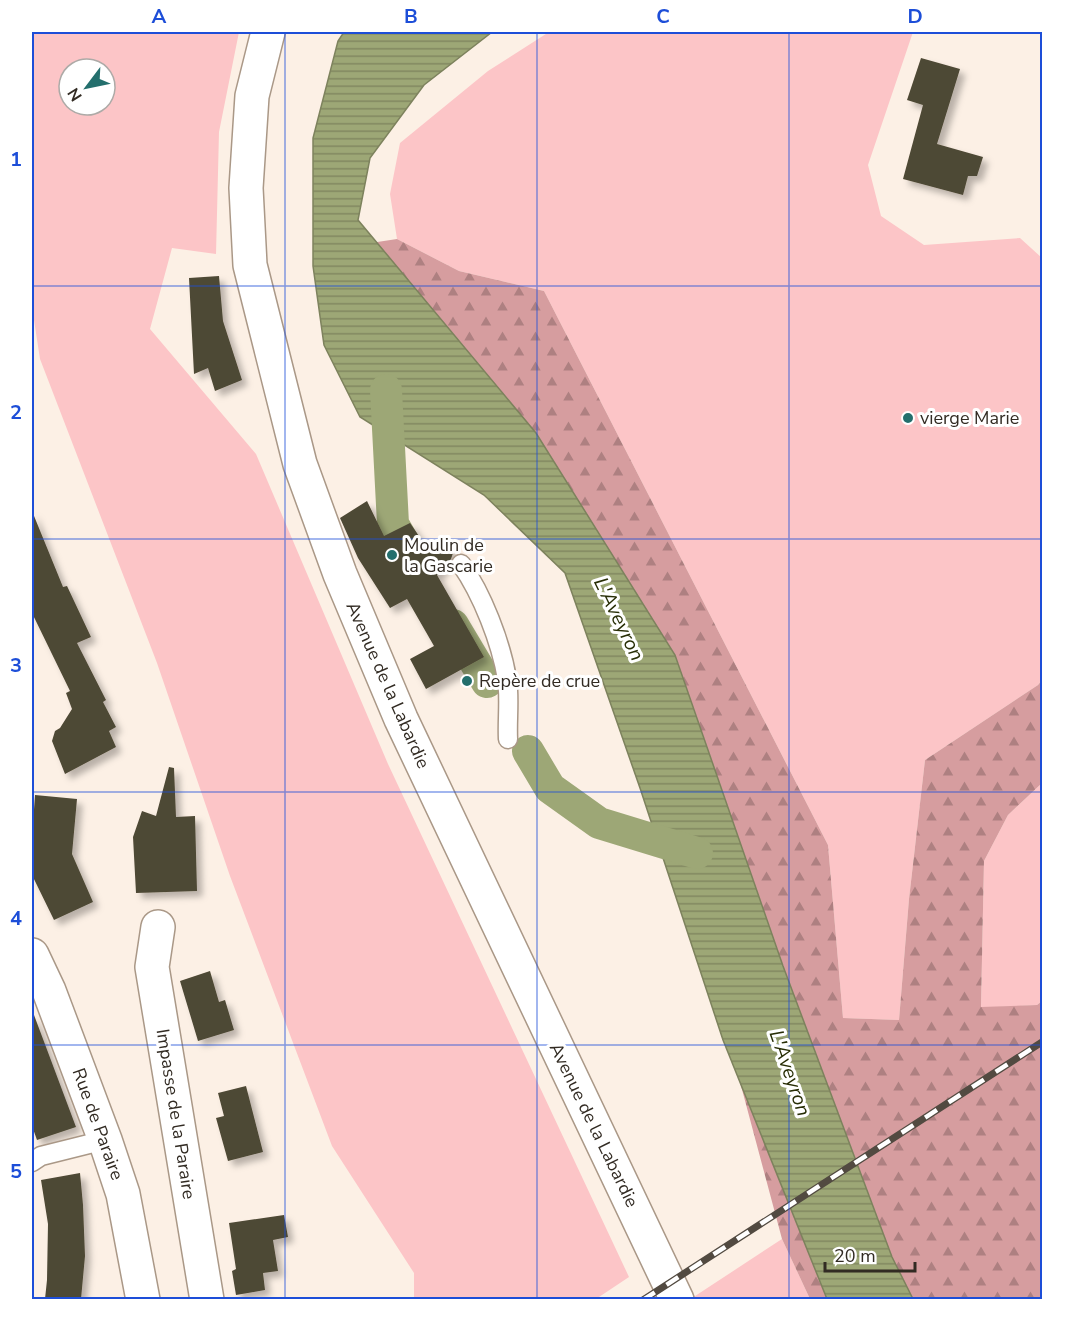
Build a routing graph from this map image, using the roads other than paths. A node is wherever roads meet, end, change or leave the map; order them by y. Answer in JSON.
{"nodes":[{"id":1,"x":268,"y":32,"type":"edge"},
{"id":2,"x":461,"y":564,"type":"dead end"},
{"id":3,"x":508,"y":739,"type":"dead end"},
{"id":4,"x":158,"y":927,"type":"dead end"},
{"id":5,"x":32,"y":955,"type":"edge"},
{"id":6,"x":105,"y":1140,"type":"junction"},
{"id":7,"x":32,"y":1162,"type":"edge"},
{"id":8,"x":143,"y":1299,"type":"edge"},
{"id":9,"x":207,"y":1299,"type":"edge"},
{"id":10,"x":677,"y":1299,"type":"edge"}],
"edges":[{"from":1,"to":10,"type":"street","name":"Avenue de la Labardie"},
{"from":2,"to":3,"type":"lane"},
{"from":4,"to":9,"type":"street","name":"Impasse de la Paraire"},
{"from":5,"to":6,"type":"street","name":"Rue de Paraire"},
{"from":6,"to":7,"type":"lane"},
{"from":6,"to":8,"type":"street","name":"Rue de Paraire"}]}
